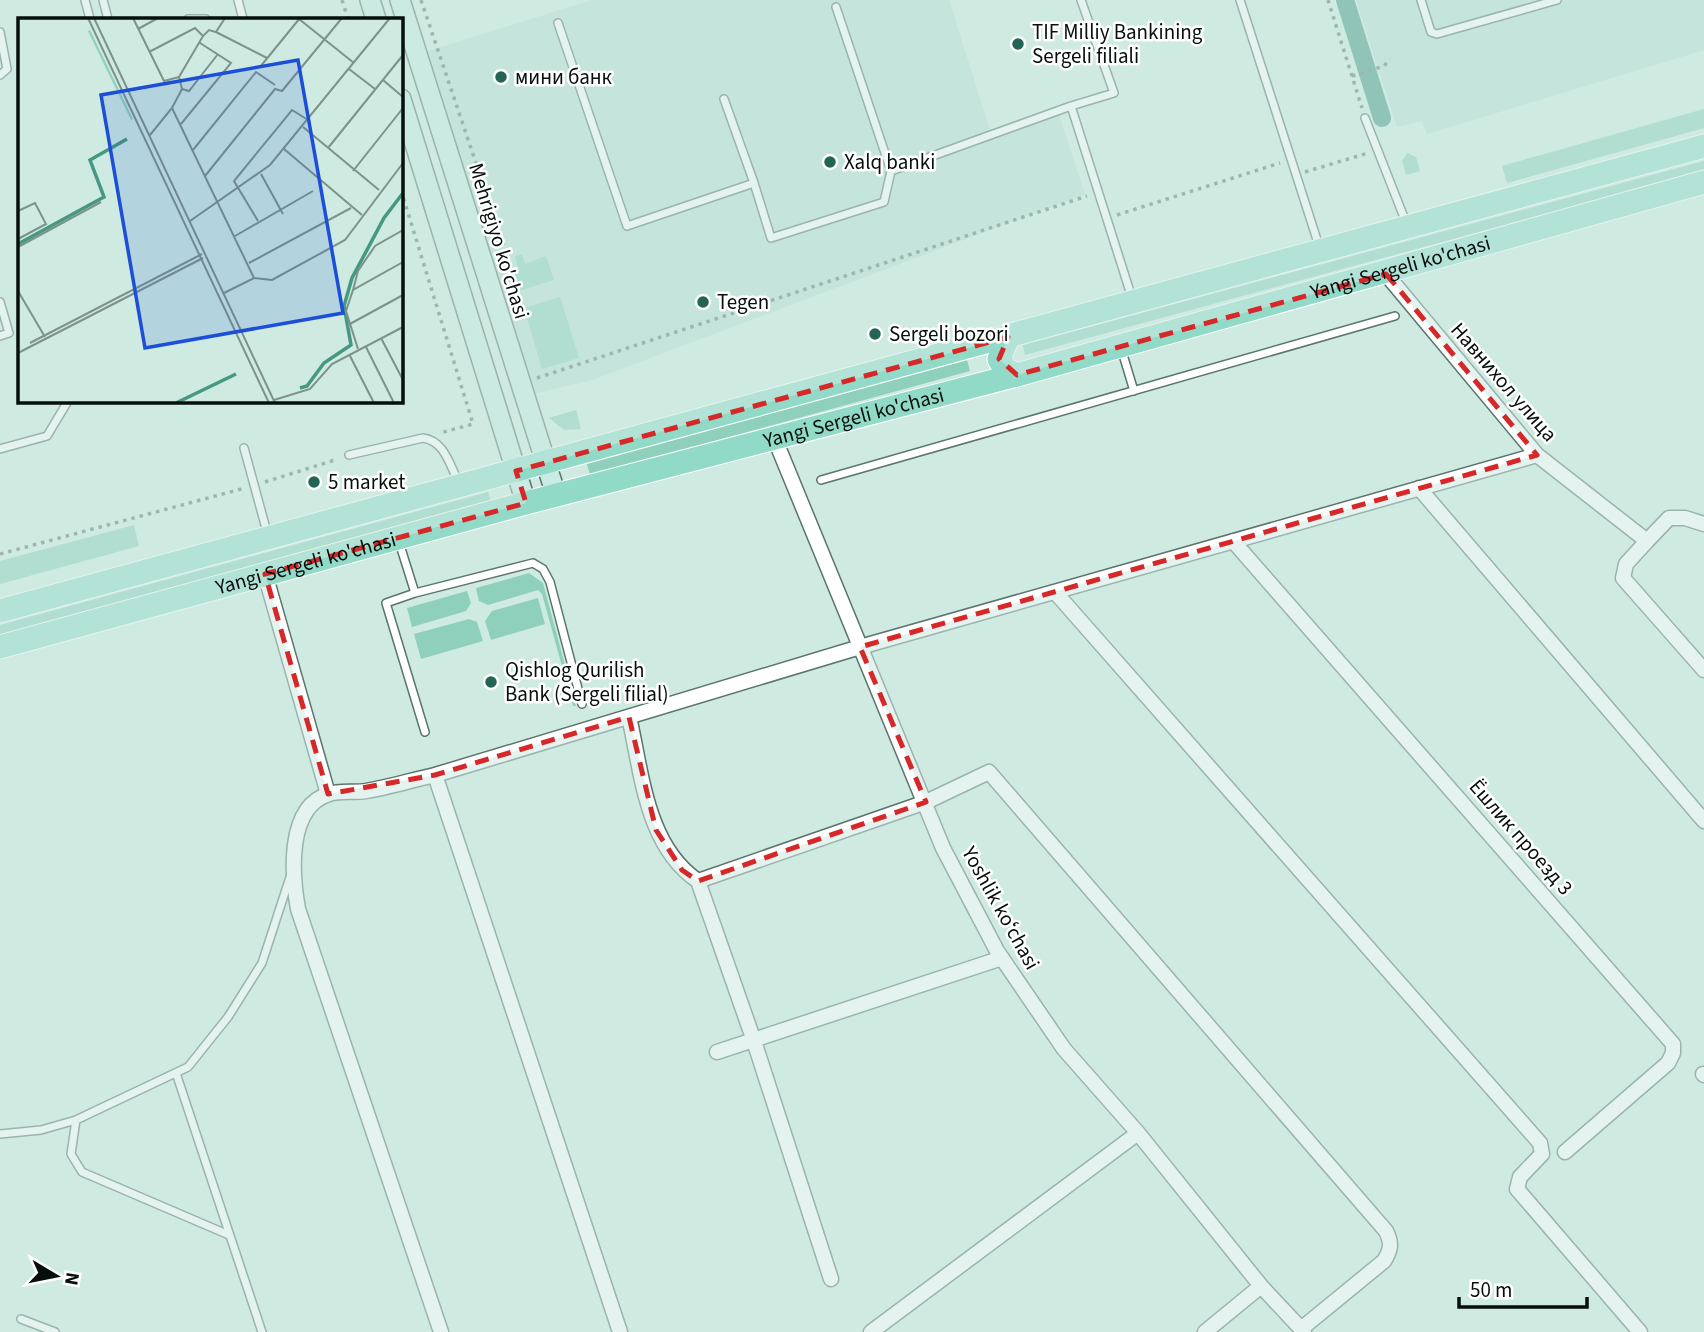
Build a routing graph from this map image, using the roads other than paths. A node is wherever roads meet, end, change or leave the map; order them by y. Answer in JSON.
{"nodes":[{"id":1,"x":85,"y":0,"type":"edge"},
{"id":2,"x":103,"y":0,"type":"edge"},
{"id":3,"x":238,"y":0,"type":"edge"},
{"id":4,"x":370,"y":0,"type":"edge"},
{"id":5,"x":400,"y":0,"type":"edge"},
{"id":6,"x":1081,"y":0,"type":"edge"},
{"id":7,"x":1240,"y":0,"type":"edge"},
{"id":8,"x":1420,"y":0,"type":"edge"},
{"id":9,"x":1558,"y":0,"type":"edge"},
{"id":10,"x":836,"y":7,"type":"dead end"},
{"id":11,"x":90,"y":18,"type":"edge"},
{"id":12,"x":108,"y":18,"type":"edge"},
{"id":13,"x":243,"y":18,"type":"edge"},
{"id":14,"x":376,"y":18,"type":"edge"},
{"id":15,"x":558,"y":23,"type":"dead end"},
{"id":16,"x":0,"y":32,"type":"edge"},
{"id":17,"x":0,"y":75,"type":"edge"},
{"id":18,"x":724,"y":99,"type":"dead end"},
{"id":19,"x":402,"y":102,"type":"edge"},
{"id":20,"x":1071,"y":106,"type":"junction"},
{"id":21,"x":1365,"y":118,"type":"road end"},
{"id":22,"x":1704,"y":146,"type":"edge"},
{"id":23,"x":891,"y":171,"type":"junction"},
{"id":24,"x":1704,"y":182,"type":"edge"},
{"id":25,"x":754,"y":183,"type":"junction"},
{"id":26,"x":1408,"y":227,"type":"junction"},
{"id":27,"x":1321,"y":250,"type":"junction"},
{"id":28,"x":1386,"y":274,"type":"junction"},
{"id":29,"x":0,"y":302,"type":"edge"},
{"id":30,"x":1134,"y":302,"type":"junction"},
{"id":31,"x":1395,"y":317,"type":"dead end"},
{"id":32,"x":0,"y":336,"type":"edge"},
{"id":33,"x":1008,"y":337,"type":"junction"},
{"id":34,"x":1121,"y":347,"type":"junction"},
{"id":35,"x":1017,"y":375,"type":"junction"},
{"id":36,"x":1134,"y":391,"type":"junction"},
{"id":37,"x":67,"y":402,"type":"edge"},
{"id":38,"x":774,"y":437,"type":"junction"},
{"id":39,"x":0,"y":449,"type":"edge"},
{"id":40,"x":244,"y":449,"type":"dead end"},
{"id":41,"x":349,"y":455,"type":"road end"},
{"id":42,"x":1537,"y":455,"type":"junction"},
{"id":43,"x":546,"y":463,"type":"junction"},
{"id":44,"x":516,"y":471,"type":"junction"},
{"id":45,"x":821,"y":480,"type":"dead end"},
{"id":46,"x":461,"y":486,"type":"junction"},
{"id":47,"x":1419,"y":488,"type":"junction"},
{"id":48,"x":556,"y":495,"type":"junction"},
{"id":49,"x":526,"y":503,"type":"junction"},
{"id":50,"x":1704,"y":524,"type":"edge"},
{"id":51,"x":269,"y":538,"type":"junction"},
{"id":52,"x":398,"y":538,"type":"junction"},
{"id":53,"x":1233,"y":541,"type":"junction"},
{"id":54,"x":1647,"y":541,"type":"junction"},
{"id":55,"x":265,"y":574,"type":"junction"},
{"id":56,"x":1055,"y":592,"type":"junction"},
{"id":57,"x":415,"y":593,"type":"junction"},
{"id":58,"x":0,"y":611,"type":"edge"},
{"id":59,"x":0,"y":647,"type":"edge"},
{"id":60,"x":860,"y":647,"type":"junction"},
{"id":61,"x":1704,"y":670,"type":"edge"},
{"id":62,"x":582,"y":704,"type":"dead end"},
{"id":63,"x":629,"y":717,"type":"junction"},
{"id":64,"x":425,"y":732,"type":"dead end"},
{"id":65,"x":435,"y":775,"type":"junction"},
{"id":66,"x":328,"y":794,"type":"junction"},
{"id":67,"x":926,"y":802,"type":"junction"},
{"id":68,"x":1704,"y":821,"type":"edge"},
{"id":69,"x":292,"y":873,"type":"junction"},
{"id":70,"x":698,"y":881,"type":"junction"},
{"id":71,"x":1002,"y":958,"type":"junction"},
{"id":72,"x":754,"y":1041,"type":"junction"},
{"id":73,"x":717,"y":1052,"type":"dead end"},
{"id":74,"x":176,"y":1073,"type":"junction"},
{"id":75,"x":76,"y":1120,"type":"junction"},
{"id":76,"x":1138,"y":1133,"type":"junction"},
{"id":77,"x":0,"y":1135,"type":"edge"},
{"id":78,"x":1564,"y":1153,"type":"dead end"},
{"id":79,"x":229,"y":1235,"type":"junction"},
{"id":80,"x":831,"y":1279,"type":"dead end"},
{"id":81,"x":1261,"y":1286,"type":"junction"},
{"id":82,"x":21,"y":1320,"type":"dead end"},
{"id":83,"x":1302,"y":1330,"type":"edge"},
{"id":84,"x":55,"y":1332,"type":"edge"},
{"id":85,"x":262,"y":1332,"type":"edge"},
{"id":86,"x":441,"y":1332,"type":"edge"},
{"id":87,"x":620,"y":1332,"type":"edge"},
{"id":88,"x":871,"y":1332,"type":"edge"},
{"id":89,"x":1205,"y":1332,"type":"edge"},
{"id":90,"x":1640,"y":1332,"type":"edge"}],
"edges":[{"from":1,"to":11,"type":"lane"},
{"from":2,"to":12,"type":"lane"},
{"from":3,"to":13,"type":"lane"},
{"from":4,"to":14,"type":"main road"},
{"from":5,"to":43,"type":"main road","name":"Mehrigiyo ko'chasi"},
{"from":6,"to":20,"type":"lane"},
{"from":7,"to":27,"type":"lane"},
{"from":8,"to":9,"type":"lane"},
{"from":10,"to":23,"type":"lane"},
{"from":15,"to":25,"type":"lane"},
{"from":16,"to":17,"type":"lane"},
{"from":18,"to":25,"type":"lane"},
{"from":19,"to":44,"type":"main road"},
{"from":20,"to":23,"type":"lane"},
{"from":20,"to":30,"type":"lane"},
{"from":21,"to":26,"type":"lane"},
{"from":22,"to":26,"type":"main road","name":"Yangi Sergeli ko'chasi"},
{"from":23,"to":25,"type":"lane"},
{"from":24,"to":28,"type":"main road","name":"Yangi Sergeli ko'chasi"},
{"from":26,"to":27,"type":"main road","name":"Yangi Sergeli ko'chasi"},
{"from":27,"to":30,"type":"main road","name":"Yangi Sergeli ko'chasi"},
{"from":28,"to":34,"type":"main road","name":"Yangi Sergeli ko'chasi"},
{"from":28,"to":42,"type":"street","name":"Навнихол улица"},
{"from":29,"to":32,"type":"lane"},
{"from":30,"to":33,"type":"main road","name":"Yangi Sergeli ko'chasi"},
{"from":31,"to":36,"type":"lane"},
{"from":33,"to":35,"type":"main road"},
{"from":33,"to":43,"type":"main road","name":"Yangi Sergeli ko'chasi"},
{"from":34,"to":35,"type":"main road","name":"Yangi Sergeli ko'chasi"},
{"from":34,"to":36,"type":"lane"},
{"from":35,"to":38,"type":"main road","name":"Yangi Sergeli ko'chasi"},
{"from":36,"to":45,"type":"lane"},
{"from":37,"to":39,"type":"lane"},
{"from":38,"to":48,"type":"main road","name":"Yangi Sergeli ko'chasi"},
{"from":38,"to":60,"type":"street","name":"Yoshlik koʻchasi"},
{"from":40,"to":51,"type":"lane"},
{"from":41,"to":46,"type":"lane"},
{"from":42,"to":47,"type":"street"},
{"from":42,"to":54,"type":"street","name":"Навнихол улица"},
{"from":43,"to":44,"type":"main road","name":"Yangi Sergeli ko'chasi"},
{"from":43,"to":48,"type":"main road","name":"Mehrigiyo ko'chasi"},
{"from":44,"to":46,"type":"main road","name":"Yangi Sergeli ko'chasi"},
{"from":44,"to":49,"type":"main road"},
{"from":46,"to":51,"type":"main road","name":"Yangi Sergeli ko'chasi"},
{"from":47,"to":53,"type":"street"},
{"from":47,"to":68,"type":"street"},
{"from":48,"to":49,"type":"main road","name":"Yangi Sergeli ko'chasi"},
{"from":49,"to":52,"type":"main road","name":"Yangi Sergeli ko'chasi"},
{"from":50,"to":54,"type":"street"},
{"from":51,"to":58,"type":"main road","name":"Yangi Sergeli ko'chasi"},
{"from":52,"to":55,"type":"main road","name":"Yangi Sergeli ko'chasi"},
{"from":52,"to":57,"type":"lane"},
{"from":53,"to":56,"type":"street"},
{"from":53,"to":78,"type":"street","name":"Ёшлик проезд 3"},
{"from":54,"to":61,"type":"street"},
{"from":55,"to":59,"type":"main road","name":"Yangi Sergeli ko'chasi"},
{"from":55,"to":66,"type":"street"},
{"from":56,"to":60,"type":"street"},
{"from":56,"to":90,"type":"street"},
{"from":57,"to":62,"type":"lane"},
{"from":57,"to":64,"type":"lane"},
{"from":60,"to":63,"type":"street"},
{"from":60,"to":67,"type":"street","name":"Yoshlik koʻchasi"},
{"from":63,"to":65,"type":"street"},
{"from":63,"to":70,"type":"street"},
{"from":65,"to":66,"type":"street"},
{"from":65,"to":87,"type":"street"},
{"from":66,"to":69,"type":"street"},
{"from":67,"to":70,"type":"street"},
{"from":67,"to":71,"type":"street","name":"Yoshlik koʻchasi"},
{"from":67,"to":83,"type":"street"},
{"from":69,"to":74,"type":"lane"},
{"from":69,"to":86,"type":"street"},
{"from":70,"to":72,"type":"street"},
{"from":71,"to":72,"type":"street"},
{"from":71,"to":76,"type":"street","name":"Yoshlik koʻchasi"},
{"from":72,"to":73,"type":"street"},
{"from":72,"to":80,"type":"street"},
{"from":74,"to":75,"type":"lane"},
{"from":74,"to":79,"type":"lane"},
{"from":75,"to":77,"type":"lane"},
{"from":75,"to":79,"type":"lane"},
{"from":76,"to":81,"type":"street","name":"Yoshlik koʻchasi"},
{"from":76,"to":88,"type":"street"},
{"from":79,"to":85,"type":"lane"},
{"from":81,"to":83,"type":"street","name":"Yoshlik koʻchasi"},
{"from":81,"to":89,"type":"street"},
{"from":82,"to":84,"type":"lane"}]}
